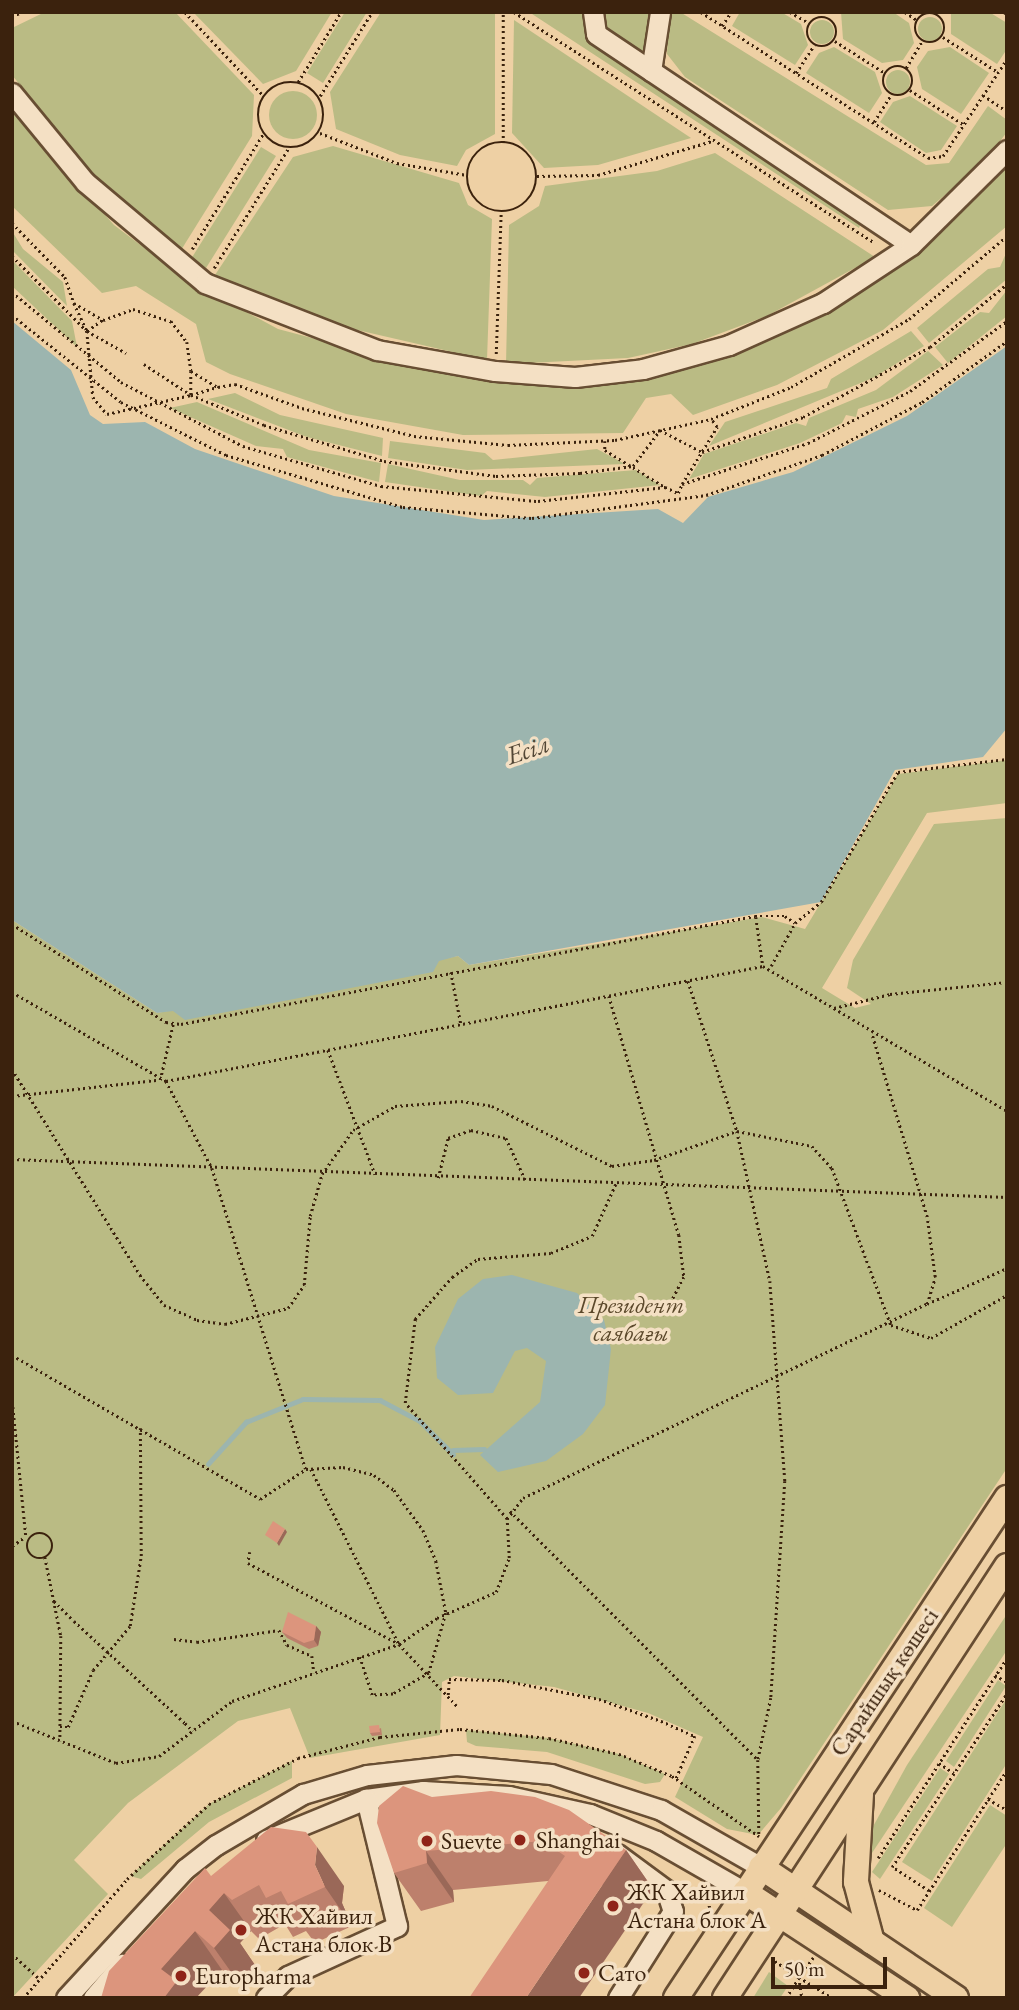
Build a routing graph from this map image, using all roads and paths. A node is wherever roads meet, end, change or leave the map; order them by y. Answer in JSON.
{"nodes":[{"id":1,"x":21,"y":12,"type":"edge"},
{"id":2,"x":185,"y":12,"type":"edge"},
{"id":3,"x":341,"y":12,"type":"edge"},
{"id":4,"x":372,"y":12,"type":"edge"},
{"id":5,"x":503,"y":12,"type":"edge"},
{"id":6,"x":514,"y":12,"type":"edge"},
{"id":7,"x":593,"y":12,"type":"edge"},
{"id":8,"x":660,"y":12,"type":"edge"},
{"id":9,"x":701,"y":12,"type":"edge"},
{"id":10,"x":731,"y":12,"type":"edge"},
{"id":11,"x":790,"y":12,"type":"edge"},
{"id":12,"x":836,"y":12,"type":"edge"},
{"id":13,"x":905,"y":12,"type":"edge"},
{"id":14,"x":944,"y":12,"type":"edge"},
{"id":15,"x":12,"y":17,"type":"edge"},
{"id":16,"x":941,"y":17,"type":"junction"},
{"id":17,"x":831,"y":20,"type":"junction"},
{"id":18,"x":918,"y":20,"type":"junction"},
{"id":19,"x":809,"y":24,"type":"junction"},
{"id":20,"x":722,"y":26,"type":"junction"},
{"id":21,"x":943,"y":37,"type":"junction"},
{"id":22,"x":835,"y":41,"type":"junction"},
{"id":23,"x":922,"y":41,"type":"junction"},
{"id":24,"x":814,"y":45,"type":"junction"},
{"id":25,"x":1007,"y":58,"type":"edge"},
{"id":26,"x":906,"y":68,"type":"junction"},
{"id":27,"x":651,"y":71,"type":"junction"},
{"id":28,"x":998,"y":72,"type":"junction"},
{"id":29,"x":796,"y":73,"type":"junction"},
{"id":30,"x":885,"y":73,"type":"junction"},
{"id":31,"x":298,"y":82,"type":"junction"},
{"id":32,"x":910,"y":90,"type":"junction"},
{"id":33,"x":12,"y":93,"type":"edge"},
{"id":34,"x":891,"y":95,"type":"junction"},
{"id":35,"x":983,"y":95,"type":"junction"},
{"id":36,"x":264,"y":96,"type":"junction"},
{"id":37,"x":320,"y":96,"type":"junction"},
{"id":38,"x":1007,"y":111,"type":"edge"},
{"id":39,"x":873,"y":123,"type":"junction"},
{"id":40,"x":963,"y":124,"type":"junction"},
{"id":41,"x":320,"y":133,"type":"junction"},
{"id":42,"x":263,"y":134,"type":"junction"},
{"id":43,"x":712,"y":141,"type":"junction"},
{"id":44,"x":503,"y":143,"type":"junction"},
{"id":45,"x":288,"y":149,"type":"junction"},
{"id":46,"x":1007,"y":150,"type":"edge"},
{"id":47,"x":467,"y":175,"type":"junction"},
{"id":48,"x":537,"y":176,"type":"junction"},
{"id":49,"x":501,"y":212,"type":"junction"},
{"id":50,"x":911,"y":245,"type":"junction"},
{"id":51,"x":12,"y":256,"type":"edge"},
{"id":52,"x":181,"y":267,"type":"junction"},
{"id":53,"x":205,"y":283,"type":"junction"},
{"id":54,"x":1007,"y":284,"type":"edge"},
{"id":55,"x":12,"y":292,"type":"edge"},
{"id":56,"x":74,"y":303,"type":"dead end"},
{"id":57,"x":12,"y":315,"type":"edge"},
{"id":58,"x":103,"y":320,"type":"dead end"},
{"id":59,"x":1007,"y":321,"type":"edge"},
{"id":60,"x":87,"y":331,"type":"junction"},
{"id":61,"x":1007,"y":341,"type":"edge"},
{"id":62,"x":126,"y":353,"type":"dead end"},
{"id":63,"x":90,"y":361,"type":"junction"},
{"id":64,"x":144,"y":364,"type":"dead end"},
{"id":65,"x":191,"y":371,"type":"dead end"},
{"id":66,"x":495,"y":372,"type":"junction"},
{"id":67,"x":92,"y":381,"type":"junction"},
{"id":68,"x":218,"y":387,"type":"dead end"},
{"id":69,"x":191,"y":395,"type":"junction"},
{"id":70,"x":157,"y":404,"type":"junction"},
{"id":71,"x":136,"y":411,"type":"junction"},
{"id":72,"x":711,"y":419,"type":"dead end"},
{"id":73,"x":605,"y":441,"type":"dead end"},
{"id":74,"x":702,"y":452,"type":"junction"},
{"id":75,"x":633,"y":466,"type":"junction"},
{"id":76,"x":682,"y":484,"type":"junction"},
{"id":77,"x":665,"y":487,"type":"junction"},
{"id":78,"x":678,"y":493,"type":"junction"},
{"id":79,"x":678,"y":500,"type":"junction"},
{"id":80,"x":1007,"y":759,"type":"edge"},
{"id":81,"x":755,"y":916,"type":"junction"},
{"id":82,"x":795,"y":923,"type":"junction"},
{"id":83,"x":12,"y":924,"type":"edge"},
{"id":84,"x":763,"y":965,"type":"junction"},
{"id":85,"x":770,"y":967,"type":"junction"},
{"id":86,"x":451,"y":972,"type":"junction"},
{"id":87,"x":688,"y":981,"type":"junction"},
{"id":88,"x":1007,"y":982,"type":"edge"},
{"id":89,"x":12,"y":992,"type":"edge"},
{"id":90,"x":609,"y":996,"type":"junction"},
{"id":91,"x":834,"y":1009,"type":"junction"},
{"id":92,"x":173,"y":1024,"type":"junction"},
{"id":93,"x":461,"y":1025,"type":"junction"},
{"id":94,"x":872,"y":1035,"type":"junction"},
{"id":95,"x":328,"y":1050,"type":"junction"},
{"id":96,"x":12,"y":1069,"type":"edge"},
{"id":97,"x":158,"y":1080,"type":"junction"},
{"id":98,"x":166,"y":1081,"type":"junction"},
{"id":99,"x":29,"y":1094,"type":"junction"},
{"id":100,"x":12,"y":1096,"type":"edge"},
{"id":101,"x":1007,"y":1111,"type":"edge"},
{"id":102,"x":358,"y":1128,"type":"junction"},
{"id":103,"x":737,"y":1131,"type":"junction"},
{"id":104,"x":661,"y":1157,"type":"junction"},
{"id":105,"x":12,"y":1159,"type":"edge"},
{"id":106,"x":73,"y":1161,"type":"junction"},
{"id":107,"x":212,"y":1168,"type":"junction"},
{"id":108,"x":321,"y":1174,"type":"junction"},
{"id":109,"x":376,"y":1176,"type":"junction"},
{"id":110,"x":438,"y":1178,"type":"junction"},
{"id":111,"x":526,"y":1181,"type":"junction"},
{"id":112,"x":616,"y":1183,"type":"junction"},
{"id":113,"x":668,"y":1185,"type":"junction"},
{"id":114,"x":748,"y":1185,"type":"junction"},
{"id":115,"x":840,"y":1188,"type":"junction"},
{"id":116,"x":920,"y":1192,"type":"junction"},
{"id":117,"x":1007,"y":1197,"type":"edge"},
{"id":118,"x":1007,"y":1268,"type":"edge"},
{"id":119,"x":1007,"y":1295,"type":"edge"},
{"id":120,"x":927,"y":1304,"type":"junction"},
{"id":121,"x":664,"y":1316,"type":"dead end"},
{"id":122,"x":256,"y":1320,"type":"junction"},
{"id":123,"x":891,"y":1325,"type":"junction"},
{"id":124,"x":12,"y":1355,"type":"edge"},
{"id":125,"x":778,"y":1380,"type":"junction"},
{"id":126,"x":12,"y":1396,"type":"edge"},
{"id":127,"x":140,"y":1428,"type":"junction"},
{"id":128,"x":309,"y":1469,"type":"junction"},
{"id":129,"x":1007,"y":1498,"type":"edge"},
{"id":130,"x":510,"y":1511,"type":"junction"},
{"id":131,"x":507,"y":1519,"type":"junction"},
{"id":132,"x":36,"y":1534,"type":"junction"},
{"id":133,"x":26,"y":1537,"type":"junction"},
{"id":134,"x":12,"y":1546,"type":"edge"},
{"id":135,"x":250,"y":1552,"type":"dead end"},
{"id":136,"x":45,"y":1558,"type":"junction"},
{"id":137,"x":1007,"y":1566,"type":"edge"},
{"id":138,"x":54,"y":1601,"type":"junction"},
{"id":139,"x":446,"y":1615,"type":"junction"},
{"id":140,"x":174,"y":1639,"type":"dead end"},
{"id":141,"x":399,"y":1644,"type":"junction"},
{"id":142,"x":360,"y":1657,"type":"junction"},
{"id":143,"x":1007,"y":1658,"type":"edge"},
{"id":144,"x":314,"y":1673,"type":"junction"},
{"id":145,"x":429,"y":1673,"type":"junction"},
{"id":146,"x":995,"y":1675,"type":"junction"},
{"id":147,"x":1007,"y":1682,"type":"edge"},
{"id":148,"x":1007,"y":1693,"type":"edge"},
{"id":149,"x":448,"y":1695,"type":"junction"},
{"id":150,"x":458,"y":1707,"type":"dead end"},
{"id":151,"x":12,"y":1721,"type":"edge"},
{"id":152,"x":60,"y":1727,"type":"junction"},
{"id":153,"x":193,"y":1731,"type":"junction"},
{"id":154,"x":60,"y":1741,"type":"junction"},
{"id":155,"x":758,"y":1760,"type":"junction"},
{"id":156,"x":939,"y":1763,"type":"junction"},
{"id":157,"x":1007,"y":1770,"type":"edge"},
{"id":158,"x":954,"y":1773,"type":"junction"},
{"id":159,"x":676,"y":1779,"type":"dead end"},
{"id":160,"x":862,"y":1788,"type":"junction"},
{"id":161,"x":366,"y":1799,"type":"junction"},
{"id":162,"x":988,"y":1799,"type":"junction"},
{"id":163,"x":1007,"y":1810,"type":"edge"},
{"id":164,"x":397,"y":1825,"type":"edge"},
{"id":165,"x":374,"y":1830,"type":"junction"},
{"id":166,"x":759,"y":1836,"type":"dead end"},
{"id":167,"x":594,"y":1842,"type":"edge"},
{"id":168,"x":761,"y":1867,"type":"junction"},
{"id":169,"x":870,"y":1871,"type":"dead end"},
{"id":170,"x":874,"y":1887,"type":"dead end"},
{"id":171,"x":716,"y":1889,"type":"dead end"},
{"id":172,"x":795,"y":1890,"type":"junction"},
{"id":173,"x":929,"y":1891,"type":"junction"},
{"id":174,"x":745,"y":1892,"type":"junction"},
{"id":175,"x":780,"y":1913,"type":"junction"},
{"id":176,"x":709,"y":1921,"type":"dead end"},
{"id":177,"x":872,"y":1942,"type":"junction"},
{"id":178,"x":817,"y":1952,"type":"dead end"},
{"id":179,"x":12,"y":1954,"type":"edge"},
{"id":180,"x":775,"y":1961,"type":"dead end"},
{"id":181,"x":799,"y":1977,"type":"junction"},
{"id":182,"x":40,"y":1979,"type":"dead end"},
{"id":183,"x":66,"y":1998,"type":"edge"},
{"id":184,"x":93,"y":1998,"type":"edge"},
{"id":185,"x":266,"y":1998,"type":"edge"},
{"id":186,"x":618,"y":1998,"type":"edge"},
{"id":187,"x":676,"y":1998,"type":"edge"},
{"id":188,"x":725,"y":1998,"type":"edge"},
{"id":189,"x":786,"y":1998,"type":"edge"},
{"id":190,"x":802,"y":1998,"type":"edge"},
{"id":191,"x":833,"y":1998,"type":"edge"},
{"id":192,"x":907,"y":1998,"type":"edge"},
{"id":193,"x":956,"y":1998,"type":"edge"}],
"edges":[{"from":1,"to":15,"type":"path"},
{"from":2,"to":36,"type":"path"},
{"from":3,"to":31,"type":"path"},
{"from":4,"to":37,"type":"path"},
{"from":5,"to":44,"type":"path"},
{"from":6,"to":43,"type":"path"},
{"from":7,"to":27,"type":"street"},
{"from":8,"to":27,"type":"street"},
{"from":9,"to":20,"type":"path"},
{"from":10,"to":20,"type":"path"},
{"from":11,"to":19,"type":"path"},
{"from":12,"to":17,"type":"path"},
{"from":13,"to":18,"type":"path"},
{"from":14,"to":16,"type":"path"},
{"from":16,"to":18,"type":"path"},
{"from":16,"to":21,"type":"path"},
{"from":17,"to":19,"type":"path"},
{"from":17,"to":22,"type":"path"},
{"from":18,"to":23,"type":"path"},
{"from":19,"to":24,"type":"path"},
{"from":20,"to":29,"type":"path"},
{"from":21,"to":23,"type":"path"},
{"from":21,"to":28,"type":"path"},
{"from":22,"to":24,"type":"path"},
{"from":22,"to":30,"type":"path"},
{"from":23,"to":26,"type":"path"},
{"from":24,"to":29,"type":"path"},
{"from":25,"to":28,"type":"path"},
{"from":26,"to":30,"type":"path"},
{"from":26,"to":32,"type":"path"},
{"from":27,"to":50,"type":"street"},
{"from":28,"to":35,"type":"path"},
{"from":29,"to":39,"type":"path"},
{"from":30,"to":34,"type":"path"},
{"from":31,"to":36,"type":"path"},
{"from":31,"to":37,"type":"path"},
{"from":32,"to":34,"type":"path"},
{"from":32,"to":40,"type":"path"},
{"from":33,"to":52,"type":"street"},
{"from":34,"to":39,"type":"path"},
{"from":35,"to":38,"type":"path"},
{"from":35,"to":40,"type":"path"},
{"from":36,"to":42,"type":"path"},
{"from":37,"to":41,"type":"path"},
{"from":39,"to":40,"type":"path"},
{"from":41,"to":45,"type":"path"},
{"from":41,"to":47,"type":"path"},
{"from":42,"to":45,"type":"path"},
{"from":42,"to":52,"type":"path"},
{"from":43,"to":48,"type":"path"},
{"from":43,"to":50,"type":"path"},
{"from":44,"to":47,"type":"path"},
{"from":44,"to":48,"type":"path"},
{"from":45,"to":53,"type":"path"},
{"from":46,"to":50,"type":"street"},
{"from":47,"to":49,"type":"path"},
{"from":48,"to":49,"type":"path"},
{"from":49,"to":66,"type":"path"},
{"from":50,"to":66,"type":"street"},
{"from":51,"to":60,"type":"path"},
{"from":52,"to":53,"type":"street"},
{"from":53,"to":66,"type":"street"},
{"from":54,"to":74,"type":"path"},
{"from":55,"to":63,"type":"path"},
{"from":56,"to":60,"type":"path"},
{"from":57,"to":67,"type":"path"},
{"from":58,"to":60,"type":"path"},
{"from":59,"to":76,"type":"path"},
{"from":60,"to":62,"type":"path"},
{"from":60,"to":63,"type":"path"},
{"from":61,"to":79,"type":"path"},
{"from":63,"to":67,"type":"path"},
{"from":63,"to":70,"type":"path"},
{"from":64,"to":69,"type":"path"},
{"from":65,"to":69,"type":"path"},
{"from":67,"to":71,"type":"path"},
{"from":67,"to":71,"type":"path"},
{"from":68,"to":69,"type":"path"},
{"from":69,"to":70,"type":"path"},
{"from":69,"to":75,"type":"path"},
{"from":70,"to":71,"type":"path"},
{"from":70,"to":77,"type":"path"},
{"from":71,"to":79,"type":"path"},
{"from":72,"to":74,"type":"path"},
{"from":73,"to":75,"type":"path"},
{"from":74,"to":75,"type":"path"},
{"from":74,"to":76,"type":"path"},
{"from":75,"to":77,"type":"path"},
{"from":76,"to":78,"type":"path"},
{"from":77,"to":78,"type":"path"},
{"from":78,"to":79,"type":"path"},
{"from":80,"to":82,"type":"path"},
{"from":81,"to":82,"type":"path"},
{"from":81,"to":84,"type":"path"},
{"from":81,"to":86,"type":"path"},
{"from":82,"to":85,"type":"path"},
{"from":83,"to":92,"type":"path"},
{"from":84,"to":85,"type":"path"},
{"from":84,"to":87,"type":"path"},
{"from":85,"to":91,"type":"path"},
{"from":86,"to":92,"type":"path"},
{"from":86,"to":93,"type":"path"},
{"from":87,"to":90,"type":"path"},
{"from":87,"to":103,"type":"path"},
{"from":88,"to":91,"type":"path"},
{"from":89,"to":97,"type":"path"},
{"from":90,"to":93,"type":"path"},
{"from":90,"to":104,"type":"path"},
{"from":91,"to":94,"type":"path"},
{"from":92,"to":97,"type":"path"},
{"from":93,"to":95,"type":"path"},
{"from":94,"to":101,"type":"path"},
{"from":94,"to":116,"type":"path"},
{"from":95,"to":98,"type":"path"},
{"from":95,"to":102,"type":"path"},
{"from":96,"to":99,"type":"path"},
{"from":97,"to":98,"type":"path"},
{"from":97,"to":99,"type":"path"},
{"from":98,"to":107,"type":"path"},
{"from":99,"to":100,"type":"path"},
{"from":99,"to":106,"type":"path"},
{"from":102,"to":104,"type":"path"},
{"from":102,"to":108,"type":"path"},
{"from":102,"to":109,"type":"path"},
{"from":103,"to":104,"type":"path"},
{"from":103,"to":114,"type":"path"},
{"from":103,"to":115,"type":"path"},
{"from":104,"to":113,"type":"path"},
{"from":105,"to":106,"type":"path"},
{"from":106,"to":107,"type":"path"},
{"from":106,"to":122,"type":"path"},
{"from":107,"to":108,"type":"path"},
{"from":107,"to":122,"type":"path"},
{"from":108,"to":109,"type":"path"},
{"from":108,"to":122,"type":"path"},
{"from":109,"to":110,"type":"path"},
{"from":110,"to":111,"type":"path"},
{"from":110,"to":111,"type":"path"},
{"from":111,"to":112,"type":"path"},
{"from":112,"to":113,"type":"path"},
{"from":112,"to":131,"type":"path"},
{"from":113,"to":114,"type":"path"},
{"from":113,"to":121,"type":"path"},
{"from":114,"to":115,"type":"path"},
{"from":114,"to":125,"type":"path"},
{"from":115,"to":116,"type":"path"},
{"from":115,"to":123,"type":"path"},
{"from":116,"to":117,"type":"path"},
{"from":116,"to":120,"type":"path"},
{"from":118,"to":120,"type":"path"},
{"from":119,"to":123,"type":"path"},
{"from":120,"to":123,"type":"path"},
{"from":122,"to":128,"type":"path"},
{"from":123,"to":125,"type":"path"},
{"from":124,"to":127,"type":"path"},
{"from":125,"to":130,"type":"path"},
{"from":125,"to":155,"type":"path"},
{"from":126,"to":133,"type":"path"},
{"from":127,"to":128,"type":"path"},
{"from":127,"to":152,"type":"path"},
{"from":128,"to":139,"type":"path"},
{"from":128,"to":141,"type":"path"},
{"from":129,"to":168,"type":"main road","name":"Сарайшық көшесі"},
{"from":130,"to":131,"type":"path"},
{"from":130,"to":155,"type":"path"},
{"from":131,"to":139,"type":"path"},
{"from":132,"to":133,"type":"path"},
{"from":132,"to":136,"type":"path"},
{"from":132,"to":136,"type":"path"},
{"from":133,"to":134,"type":"path"},
{"from":135,"to":141,"type":"path"},
{"from":136,"to":138,"type":"path"},
{"from":137,"to":160,"type":"main road","name":"Сарайшық көшесі"},
{"from":138,"to":152,"type":"path"},
{"from":138,"to":153,"type":"path","bridge":true},
{"from":139,"to":141,"type":"path"},
{"from":139,"to":145,"type":"path"},
{"from":140,"to":144,"type":"path"},
{"from":141,"to":142,"type":"path"},
{"from":141,"to":145,"type":"path"},
{"from":142,"to":144,"type":"path"},
{"from":142,"to":145,"type":"path"},
{"from":143,"to":146,"type":"path"},
{"from":144,"to":153,"type":"path"},
{"from":145,"to":149,"type":"path"},
{"from":146,"to":147,"type":"path"},
{"from":146,"to":156,"type":"path"},
{"from":148,"to":158,"type":"path"},
{"from":149,"to":150,"type":"path"},
{"from":149,"to":159,"type":"path"},
{"from":151,"to":154,"type":"path"},
{"from":152,"to":154,"type":"path"},
{"from":153,"to":154,"type":"path"},
{"from":155,"to":166,"type":"path"},
{"from":156,"to":158,"type":"path"},
{"from":156,"to":169,"type":"path"},
{"from":157,"to":162,"type":"path"},
{"from":158,"to":173,"type":"path"},
{"from":160,"to":172,"type":"main road","name":"Сарайшық көшесі"},
{"from":160,"to":177,"type":"main road"},
{"from":161,"to":165,"type":"street"},
{"from":161,"to":174,"type":"street"},
{"from":161,"to":184,"type":"street"},
{"from":162,"to":163,"type":"path"},
{"from":162,"to":173,"type":"path"},
{"from":164,"to":165,"type":"street"},
{"from":165,"to":185,"type":"street"},
{"from":167,"to":186,"type":"street"},
{"from":168,"to":172,"type":"main road"},
{"from":168,"to":174,"type":"main road","name":"Сарайшық көшесі"},
{"from":168,"to":183,"type":"street"},
{"from":170,"to":173,"type":"path"},
{"from":171,"to":176,"type":"path"},
{"from":172,"to":175,"type":"main road","name":"Сарайшық көшесі"},
{"from":172,"to":177,"type":"main road"},
{"from":174,"to":175,"type":"main road"},
{"from":174,"to":187,"type":"main road","name":"Сарайшық көшесі"},
{"from":175,"to":188,"type":"main road","name":"Сарайшық көшесі"},
{"from":175,"to":192,"type":"main road"},
{"from":177,"to":193,"type":"main road"},
{"from":178,"to":181,"type":"path"},
{"from":179,"to":182,"type":"path"},
{"from":180,"to":181,"type":"path"},
{"from":181,"to":189,"type":"path"},
{"from":181,"to":190,"type":"path"},
{"from":181,"to":191,"type":"path"}]}
